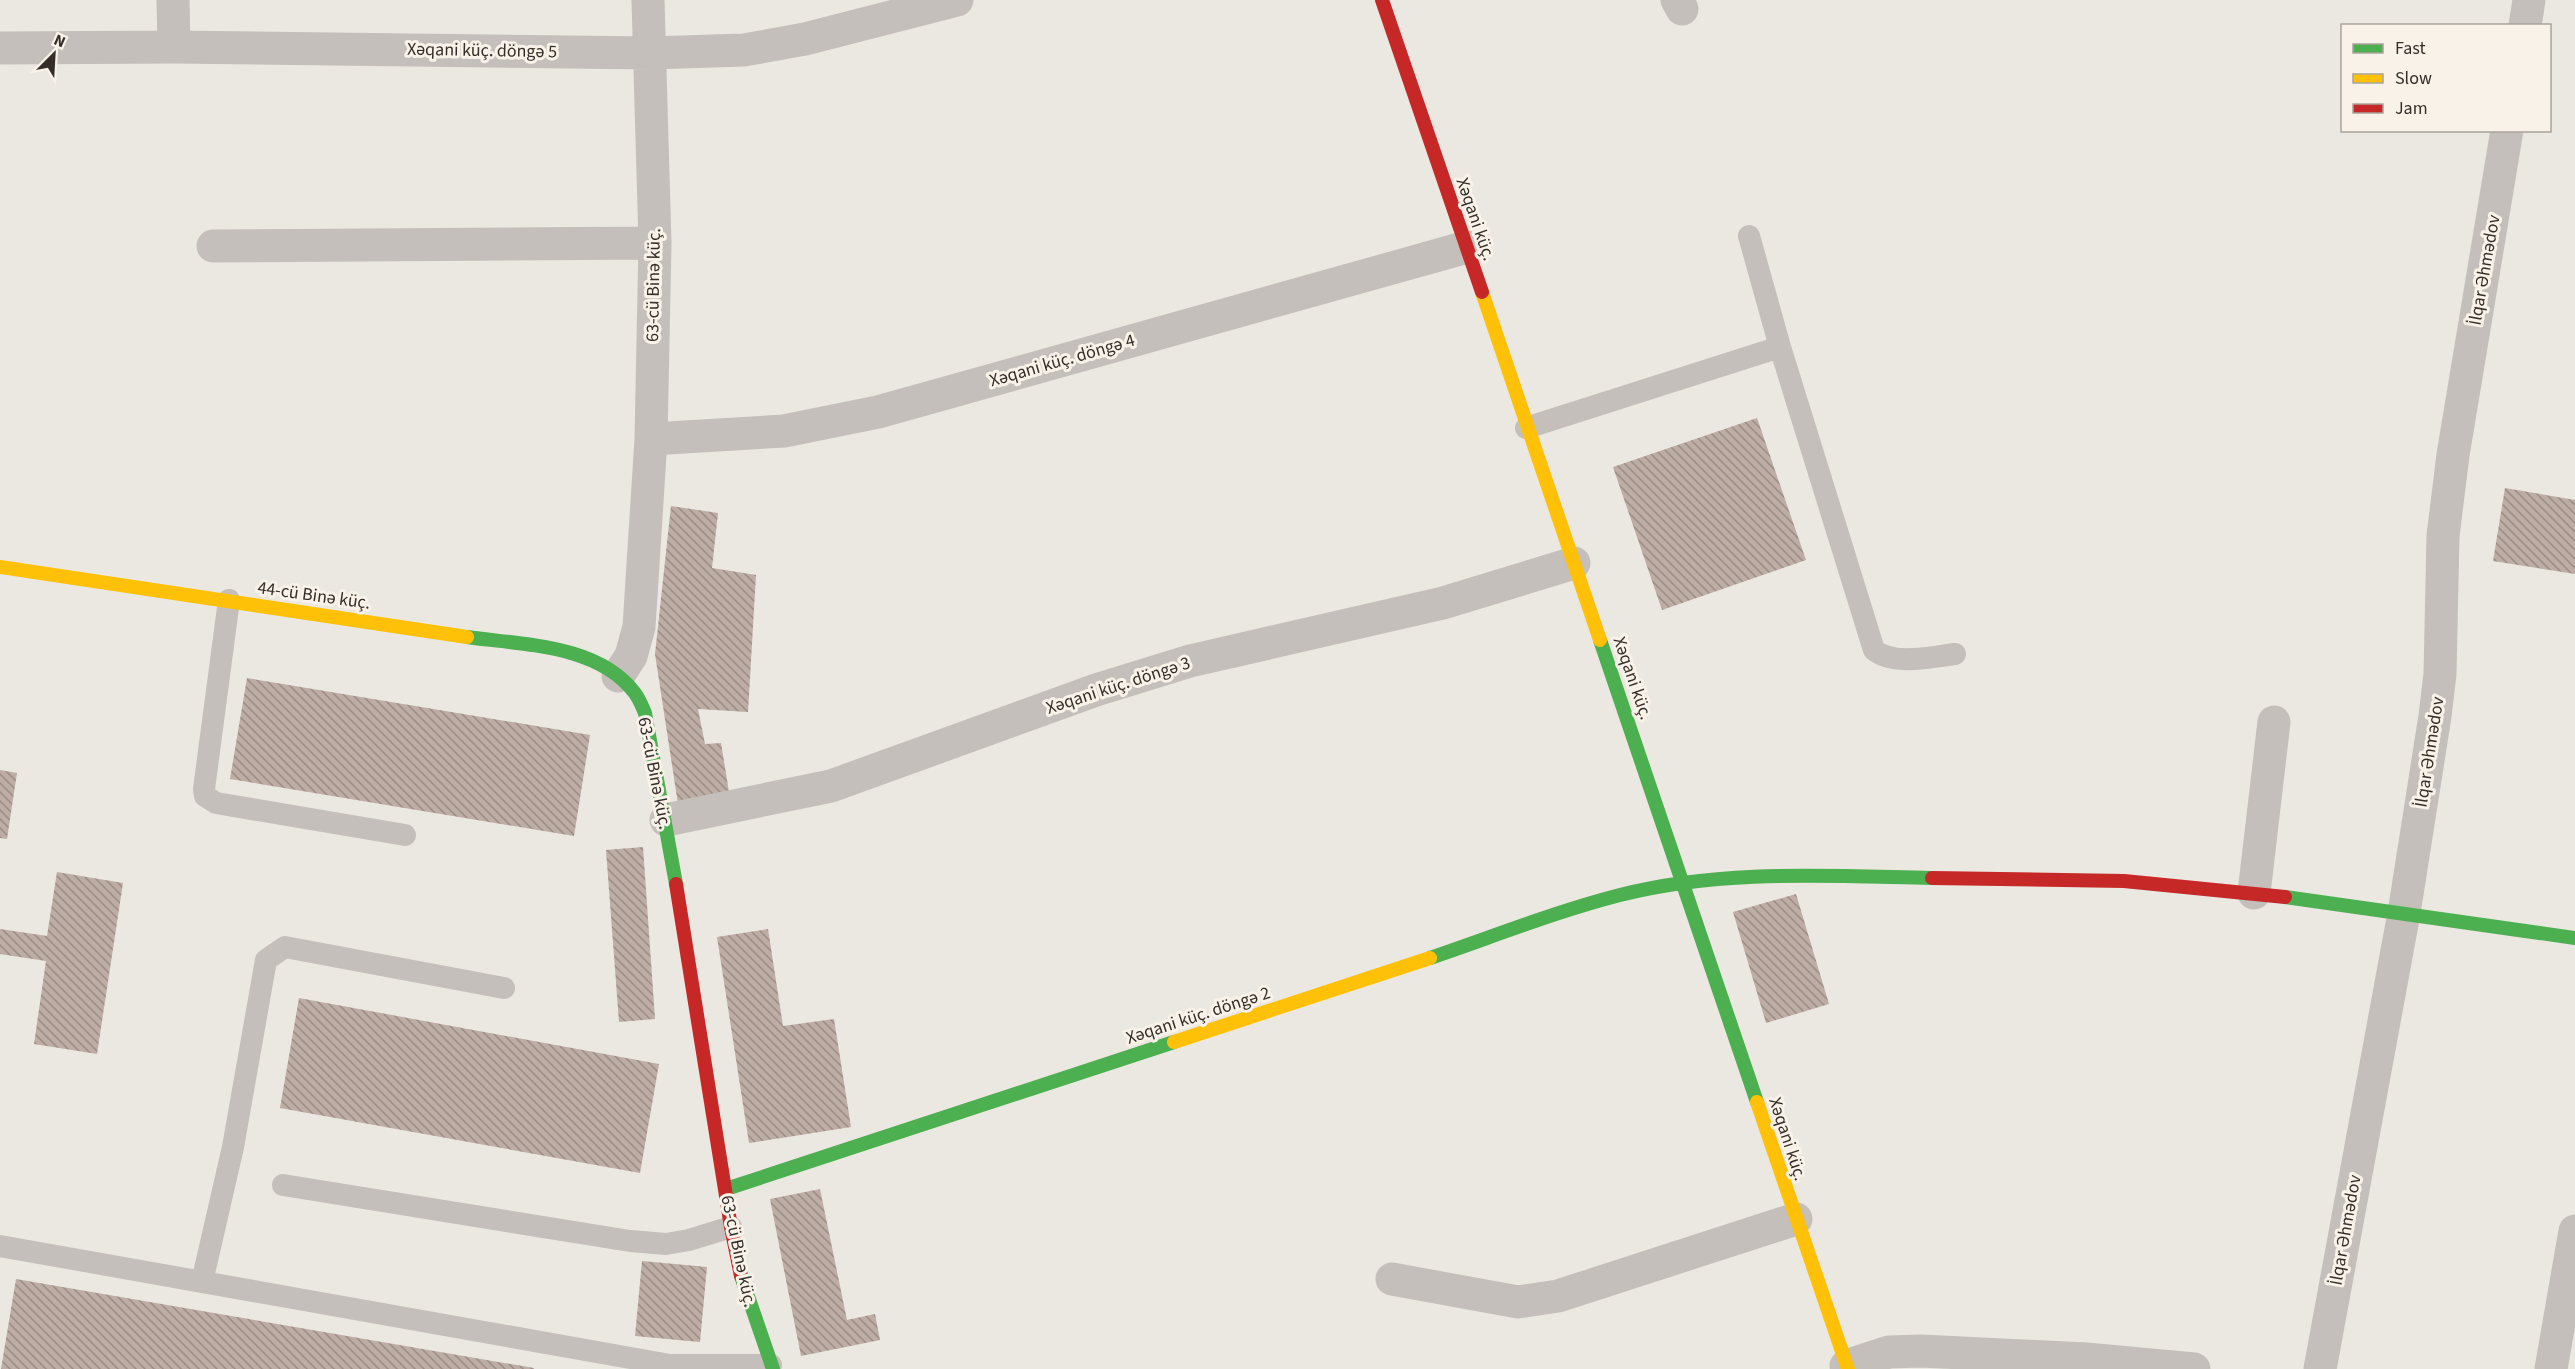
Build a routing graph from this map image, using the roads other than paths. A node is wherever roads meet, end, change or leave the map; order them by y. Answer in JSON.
{"nodes":[{"id":1,"x":173,"y":0,"type":"edge"},
{"id":2,"x":648,"y":0,"type":"edge"},
{"id":3,"x":957,"y":0,"type":"edge"},
{"id":4,"x":1382,"y":0,"type":"edge"},
{"id":5,"x":2529,"y":0,"type":"edge"},
{"id":6,"x":2525,"y":24,"type":"edge"},
{"id":7,"x":174,"y":47,"type":"junction"},
{"id":8,"x":0,"y":48,"type":"edge"},
{"id":9,"x":650,"y":53,"type":"junction"},
{"id":10,"x":2507,"y":132,"type":"edge"},
{"id":11,"x":1749,"y":236,"type":"dead end"},
{"id":12,"x":655,"y":243,"type":"junction"},
{"id":13,"x":213,"y":246,"type":"dead end"},
{"id":14,"x":1467,"y":247,"type":"junction"},
{"id":15,"x":1780,"y":347,"type":"junction"},
{"id":16,"x":1526,"y":428,"type":"junction"},
{"id":17,"x":651,"y":439,"type":"junction"},
{"id":18,"x":1574,"y":563,"type":"junction"},
{"id":19,"x":0,"y":567,"type":"edge"},
{"id":20,"x":229,"y":600,"type":"junction"},
{"id":21,"x":1954,"y":654,"type":"dead end"},
{"id":22,"x":618,"y":676,"type":"junction"},
{"id":23,"x":2274,"y":722,"type":"dead end"},
{"id":24,"x":666,"y":820,"type":"junction"},
{"id":25,"x":405,"y":835,"type":"dead end"},
{"id":26,"x":1684,"y":883,"type":"junction"},
{"id":27,"x":2254,"y":893,"type":"junction"},
{"id":28,"x":2404,"y":913,"type":"junction"},
{"id":29,"x":2575,"y":938,"type":"edge"},
{"id":30,"x":504,"y":988,"type":"dead end"},
{"id":31,"x":283,"y":1185,"type":"dead end"},
{"id":32,"x":726,"y":1189,"type":"junction"},
{"id":33,"x":1796,"y":1219,"type":"junction"},
{"id":34,"x":731,"y":1227,"type":"junction"},
{"id":35,"x":2575,"y":1231,"type":"edge"},
{"id":36,"x":0,"y":1246,"type":"edge"},
{"id":37,"x":1392,"y":1279,"type":"dead end"},
{"id":38,"x":202,"y":1282,"type":"junction"},
{"id":39,"x":772,"y":1367,"type":"edge"},
{"id":40,"x":1847,"y":1367,"type":"edge"},
{"id":41,"x":2194,"y":1369,"type":"edge"},
{"id":42,"x":2320,"y":1369,"type":"edge"},
{"id":43,"x":2550,"y":1369,"type":"edge"}],
"edges":[{"from":1,"to":7,"type":"street"},
{"from":2,"to":9,"type":"street","name":"63-cü Binə küç."},
{"from":3,"to":9,"type":"street","name":"Xəqani küç. döngə 5"},
{"from":4,"to":14,"type":"street","name":"Xəqani küç."},
{"from":5,"to":6,"type":"street"},
{"from":7,"to":8,"type":"street","name":"Xəqani küç. döngə 5"},
{"from":7,"to":9,"type":"street","name":"Xəqani küç. döngə 5"},
{"from":9,"to":12,"type":"street","name":"63-cü Binə küç."},
{"from":10,"to":28,"type":"street","name":"İlqar Əhmədov"},
{"from":11,"to":15,"type":"lane"},
{"from":12,"to":13,"type":"street"},
{"from":12,"to":17,"type":"street","name":"63-cü Binə küç."},
{"from":14,"to":16,"type":"street","name":"Xəqani küç."},
{"from":14,"to":17,"type":"street","name":"Xəqani küç. döngə 4"},
{"from":15,"to":16,"type":"lane"},
{"from":15,"to":21,"type":"lane"},
{"from":16,"to":18,"type":"street","name":"Xəqani küç."},
{"from":17,"to":22,"type":"street","name":"63-cü Binə küç."},
{"from":18,"to":24,"type":"street","name":"Xəqani küç. döngə 3"},
{"from":18,"to":26,"type":"street","name":"Xəqani küç."},
{"from":19,"to":20,"type":"street","name":"44-cü Binə küç."},
{"from":20,"to":22,"type":"street","name":"44-cü Binə küç."},
{"from":20,"to":25,"type":"lane"},
{"from":22,"to":24,"type":"street","name":"63-cü Binə küç."},
{"from":23,"to":27,"type":"street"},
{"from":24,"to":32,"type":"street","name":"63-cü Binə küç."},
{"from":26,"to":27,"type":"street","name":"Xəqani küç. döngə 2"},
{"from":26,"to":32,"type":"street","name":"Xəqani küç. döngə 2"},
{"from":26,"to":33,"type":"street","name":"Xəqani küç."},
{"from":27,"to":28,"type":"street","name":"Xəqani küç. döngə 2"},
{"from":28,"to":29,"type":"street","name":"Xəqani küç. döngə 2"},
{"from":28,"to":42,"type":"street","name":"İlqar Əhmədov"},
{"from":30,"to":38,"type":"lane"},
{"from":31,"to":34,"type":"lane"},
{"from":32,"to":34,"type":"street","name":"63-cü Binə küç."},
{"from":33,"to":37,"type":"street"},
{"from":33,"to":40,"type":"street","name":"Xəqani küç."},
{"from":34,"to":39,"type":"street","name":"63-cü Binə küç."},
{"from":35,"to":43,"type":"street"},
{"from":36,"to":38,"type":"lane"},
{"from":38,"to":39,"type":"lane"},
{"from":40,"to":41,"type":"street"}]}
